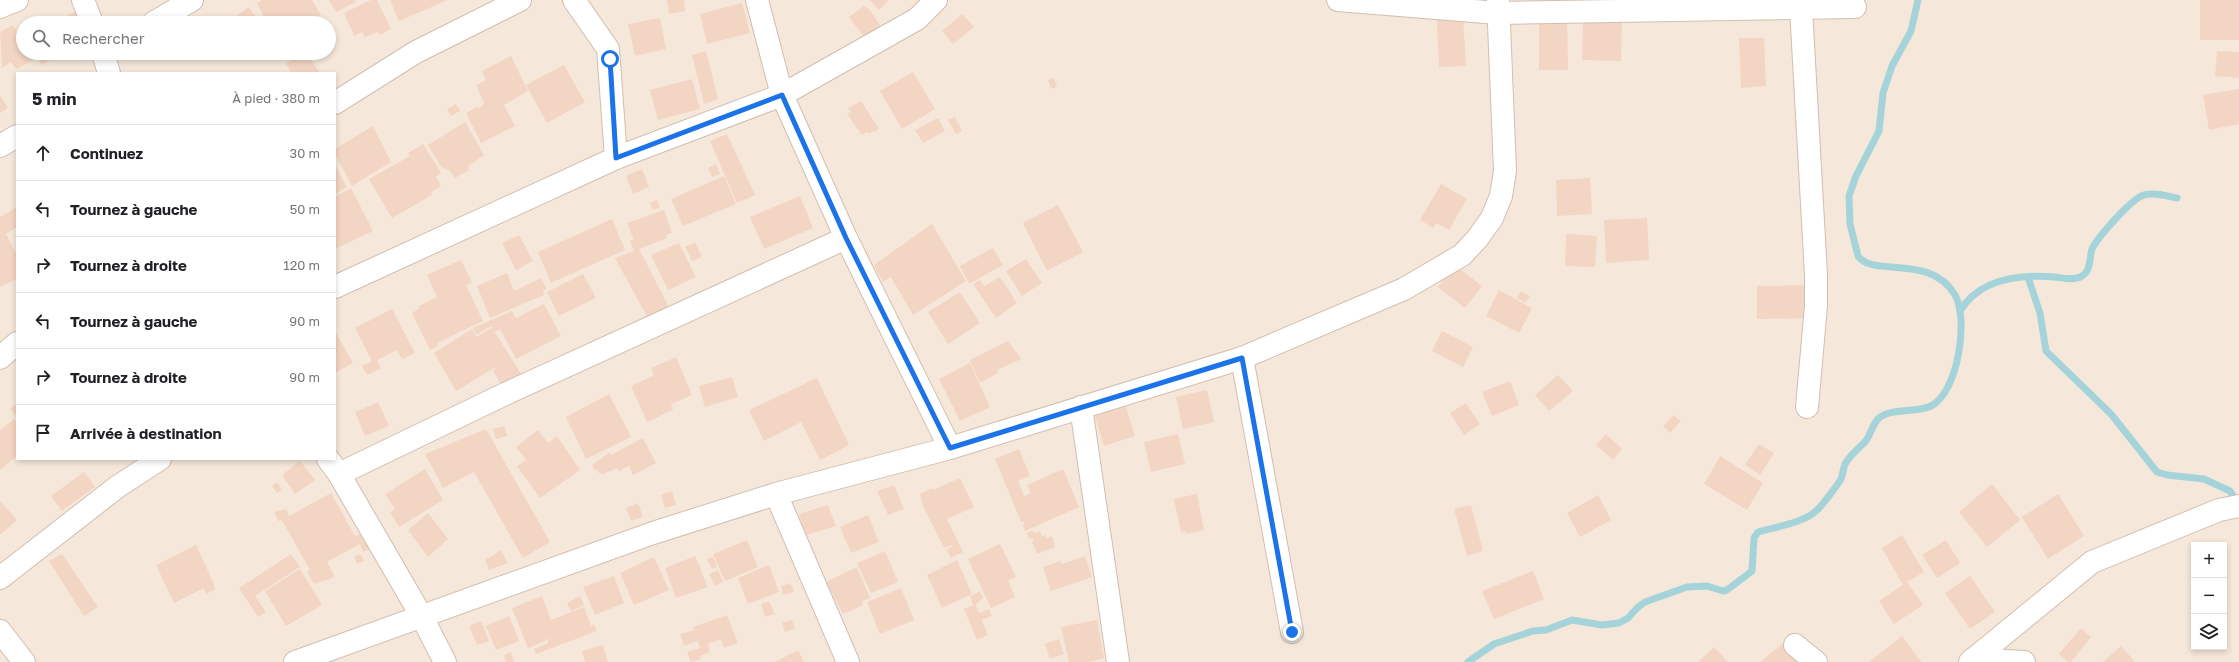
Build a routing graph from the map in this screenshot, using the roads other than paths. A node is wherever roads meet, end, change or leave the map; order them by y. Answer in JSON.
{"nodes":[{"id":1,"x":17,"y":0,"type":"edge"},
{"id":2,"x":84,"y":0,"type":"edge"},
{"id":3,"x":192,"y":0,"type":"edge"},
{"id":4,"x":520,"y":0,"type":"edge"},
{"id":5,"x":574,"y":0,"type":"edge"},
{"id":6,"x":757,"y":0,"type":"edge"},
{"id":7,"x":936,"y":0,"type":"edge"},
{"id":8,"x":1338,"y":0,"type":"edge"},
{"id":9,"x":0,"y":7,"type":"edge"},
{"id":10,"x":1498,"y":7,"type":"edge"},
{"id":11,"x":1855,"y":7,"type":"dead end"},
{"id":12,"x":1801,"y":8,"type":"junction"},
{"id":13,"x":90,"y":16,"type":"edge"},
{"id":14,"x":165,"y":16,"type":"edge"},
{"id":15,"x":782,"y":95,"type":"junction"},
{"id":16,"x":336,"y":102,"type":"edge"},
{"id":17,"x":16,"y":137,"type":"edge"},
{"id":18,"x":0,"y":146,"type":"edge"},
{"id":19,"x":616,"y":158,"type":"junction"},
{"id":20,"x":846,"y":238,"type":"junction"},
{"id":21,"x":336,"y":287,"type":"edge"},
{"id":22,"x":16,"y":344,"type":"edge"},
{"id":23,"x":0,"y":358,"type":"edge"},
{"id":24,"x":1242,"y":358,"type":"junction"},
{"id":25,"x":1081,"y":407,"type":"junction"},
{"id":26,"x":1807,"y":407,"type":"dead end"},
{"id":27,"x":950,"y":448,"type":"junction"},
{"id":28,"x":158,"y":460,"type":"edge"},
{"id":29,"x":333,"y":467,"type":"edge"},
{"id":30,"x":776,"y":494,"type":"junction"},
{"id":31,"x":2239,"y":506,"type":"edge"},
{"id":32,"x":0,"y":578,"type":"edge"},
{"id":33,"x":422,"y":617,"type":"junction"},
{"id":34,"x":0,"y":631,"type":"edge"},
{"id":35,"x":1292,"y":632,"type":"dead end"},
{"id":36,"x":1795,"y":645,"type":"dead end"},
{"id":37,"x":1972,"y":661,"type":"edge"},
{"id":38,"x":24,"y":662,"type":"edge"},
{"id":39,"x":295,"y":662,"type":"edge"},
{"id":40,"x":444,"y":662,"type":"edge"},
{"id":41,"x":848,"y":662,"type":"edge"},
{"id":42,"x":1118,"y":662,"type":"edge"},
{"id":43,"x":1816,"y":662,"type":"edge"},
{"id":44,"x":2024,"y":662,"type":"edge"}],
"edges":[{"from":1,"to":9,"type":"street"},
{"from":2,"to":13,"type":"street"},
{"from":3,"to":14,"type":"street"},
{"from":4,"to":16,"type":"street"},
{"from":5,"to":19,"type":"street"},
{"from":6,"to":15,"type":"street"},
{"from":7,"to":15,"type":"street"},
{"from":8,"to":10,"type":"street"},
{"from":10,"to":12,"type":"street"},
{"from":10,"to":24,"type":"street"},
{"from":11,"to":12,"type":"street"},
{"from":12,"to":26,"type":"street"},
{"from":15,"to":19,"type":"street"},
{"from":15,"to":20,"type":"street"},
{"from":17,"to":18,"type":"street"},
{"from":19,"to":21,"type":"street"},
{"from":20,"to":27,"type":"street"},
{"from":20,"to":29,"type":"street"},
{"from":22,"to":23,"type":"street"},
{"from":24,"to":25,"type":"street"},
{"from":24,"to":35,"type":"street"},
{"from":25,"to":27,"type":"street"},
{"from":25,"to":42,"type":"street"},
{"from":27,"to":30,"type":"street"},
{"from":28,"to":32,"type":"street"},
{"from":29,"to":33,"type":"street"},
{"from":30,"to":33,"type":"street"},
{"from":30,"to":41,"type":"street"},
{"from":31,"to":37,"type":"street"},
{"from":33,"to":39,"type":"street"},
{"from":33,"to":40,"type":"street"},
{"from":34,"to":38,"type":"street"},
{"from":36,"to":43,"type":"street"},
{"from":37,"to":44,"type":"street"}]}
